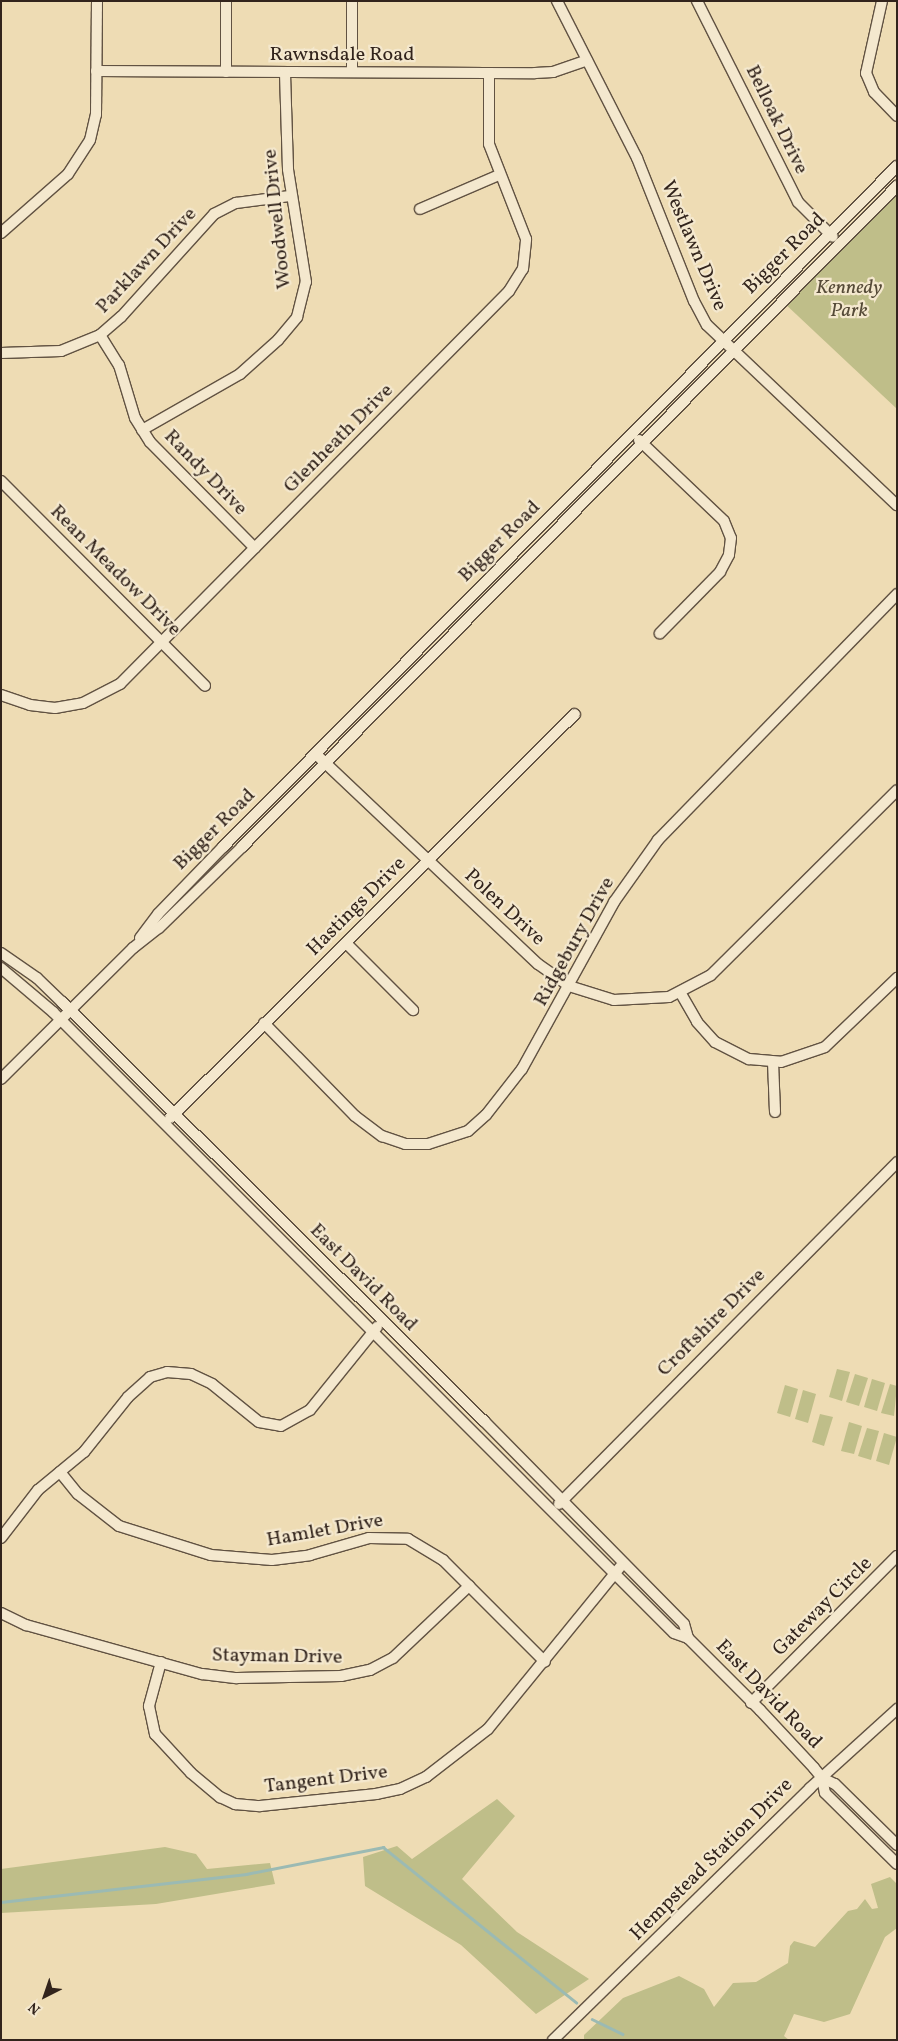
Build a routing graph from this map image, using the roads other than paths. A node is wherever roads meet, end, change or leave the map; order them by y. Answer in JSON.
{"nodes":[{"id":1,"x":97,"y":1,"type":"edge"},
{"id":2,"x":226,"y":1,"type":"edge"},
{"id":3,"x":352,"y":1,"type":"edge"},
{"id":4,"x":557,"y":1,"type":"edge"},
{"id":5,"x":697,"y":1,"type":"edge"},
{"id":6,"x":882,"y":1,"type":"edge"},
{"id":7,"x":586,"y":60,"type":"junction"},
{"id":8,"x":96,"y":71,"type":"junction"},
{"id":9,"x":226,"y":72,"type":"junction"},
{"id":10,"x":286,"y":72,"type":"junction"},
{"id":11,"x":352,"y":72,"type":"junction"},
{"id":12,"x":489,"y":73,"type":"junction"},
{"id":13,"x":897,"y":116,"type":"edge"},
{"id":14,"x":897,"y":166,"type":"edge"},
{"id":15,"x":499,"y":175,"type":"junction"},
{"id":16,"x":897,"y":186,"type":"edge"},
{"id":17,"x":290,"y":196,"type":"junction"},
{"id":18,"x":420,"y":208,"type":"dead end"},
{"id":19,"x":1,"y":233,"type":"edge"},
{"id":20,"x":829,"y":234,"type":"junction"},
{"id":21,"x":839,"y":242,"type":"junction"},
{"id":22,"x":100,"y":335,"type":"junction"},
{"id":23,"x":723,"y":341,"type":"junction"},
{"id":24,"x":732,"y":350,"type":"junction"},
{"id":25,"x":1,"y":353,"type":"edge"},
{"id":26,"x":142,"y":430,"type":"junction"},
{"id":27,"x":631,"y":434,"type":"junction"},
{"id":28,"x":642,"y":443,"type":"junction"},
{"id":29,"x":1,"y":481,"type":"edge"},
{"id":30,"x":897,"y":505,"type":"edge"},
{"id":31,"x":255,"y":548,"type":"junction"},
{"id":32,"x":897,"y":594,"type":"edge"},
{"id":33,"x":660,"y":633,"type":"dead end"},
{"id":34,"x":162,"y":642,"type":"junction"},
{"id":35,"x":205,"y":686,"type":"dead end"},
{"id":36,"x":1,"y":696,"type":"edge"},
{"id":37,"x":575,"y":714,"type":"dead end"},
{"id":38,"x":316,"y":754,"type":"junction"},
{"id":39,"x":325,"y":762,"type":"junction"},
{"id":40,"x":897,"y":790,"type":"edge"},
{"id":41,"x":429,"y":861,"type":"junction"},
{"id":42,"x":346,"y":942,"type":"junction"},
{"id":43,"x":133,"y":948,"type":"junction"},
{"id":44,"x":1,"y":953,"type":"edge"},
{"id":45,"x":1,"y":968,"type":"edge"},
{"id":46,"x":897,"y":978,"type":"edge"},
{"id":47,"x":569,"y":986,"type":"junction"},
{"id":48,"x":680,"y":992,"type":"junction"},
{"id":49,"x":413,"y":1010,"type":"dead end"},
{"id":50,"x":70,"y":1011,"type":"junction"},
{"id":51,"x":60,"y":1020,"type":"junction"},
{"id":52,"x":264,"y":1023,"type":"junction"},
{"id":53,"x":773,"y":1062,"type":"junction"},
{"id":54,"x":1,"y":1079,"type":"edge"},
{"id":55,"x":775,"y":1112,"type":"dead end"},
{"id":56,"x":174,"y":1114,"type":"junction"},
{"id":57,"x":164,"y":1124,"type":"junction"},
{"id":58,"x":897,"y":1162,"type":"edge"},
{"id":59,"x":382,"y":1321,"type":"junction"},
{"id":60,"x":373,"y":1332,"type":"junction"},
{"id":61,"x":60,"y":1472,"type":"junction"},
{"id":62,"x":563,"y":1500,"type":"junction"},
{"id":63,"x":553,"y":1510,"type":"junction"},
{"id":64,"x":1,"y":1538,"type":"edge"},
{"id":65,"x":897,"y":1556,"type":"edge"},
{"id":66,"x":624,"y":1562,"type":"junction"},
{"id":67,"x":616,"y":1572,"type":"junction"},
{"id":68,"x":469,"y":1586,"type":"junction"},
{"id":69,"x":1,"y":1613,"type":"edge"},
{"id":70,"x":688,"y":1638,"type":"junction"},
{"id":71,"x":161,"y":1662,"type":"junction"},
{"id":72,"x":545,"y":1662,"type":"junction"},
{"id":73,"x":752,"y":1703,"type":"junction"},
{"id":74,"x":897,"y":1709,"type":"edge"},
{"id":75,"x":822,"y":1778,"type":"junction"},
{"id":76,"x":897,"y":1845,"type":"edge"},
{"id":77,"x":897,"y":1864,"type":"edge"},
{"id":78,"x":554,"y":2040,"type":"edge"}],
"edges":[{"from":1,"to":8,"type":"street"},
{"from":2,"to":9,"type":"street"},
{"from":3,"to":11,"type":"street"},
{"from":4,"to":7,"type":"street","name":"Westlawn Drive"},
{"from":5,"to":20,"type":"street","name":"Belloak Drive"},
{"from":6,"to":13,"type":"street"},
{"from":7,"to":12,"type":"street","name":"Rawnsdale Road"},
{"from":7,"to":23,"type":"street","name":"Westlawn Drive"},
{"from":8,"to":9,"type":"street","name":"Rawnsdale Road"},
{"from":8,"to":19,"type":"street"},
{"from":9,"to":10,"type":"street","name":"Rawnsdale Road"},
{"from":10,"to":11,"type":"street","name":"Rawnsdale Road"},
{"from":10,"to":17,"type":"street","name":"Woodwell Drive"},
{"from":11,"to":12,"type":"street","name":"Rawnsdale Road"},
{"from":12,"to":15,"type":"street","name":"Glenheath Drive"},
{"from":14,"to":20,"type":"street","name":"Bigger Road"},
{"from":15,"to":18,"type":"street"},
{"from":15,"to":31,"type":"street","name":"Glenheath Drive"},
{"from":16,"to":21,"type":"street","name":"Bigger Road"},
{"from":17,"to":22,"type":"street","name":"Parklawn Drive"},
{"from":17,"to":26,"type":"street","name":"Woodwell Drive"},
{"from":20,"to":21,"type":"street","name":"Belloak Drive"},
{"from":20,"to":23,"type":"street","name":"Bigger Road"},
{"from":21,"to":24,"type":"street","name":"Bigger Road"},
{"from":22,"to":25,"type":"street","name":"Parklawn Drive"},
{"from":22,"to":26,"type":"street","name":"Randy Drive"},
{"from":23,"to":24,"type":"street","name":"Westlawn Drive"},
{"from":23,"to":27,"type":"street","name":"Bigger Road"},
{"from":24,"to":28,"type":"street","name":"Bigger Road"},
{"from":24,"to":30,"type":"street","name":"Westlawn Drive"},
{"from":26,"to":31,"type":"street","name":"Randy Drive"},
{"from":27,"to":28,"type":"street"},
{"from":27,"to":38,"type":"street","name":"Bigger Road"},
{"from":28,"to":33,"type":"street"},
{"from":28,"to":39,"type":"street","name":"Bigger Road"},
{"from":29,"to":34,"type":"street","name":"Rean Meadow Drive"},
{"from":31,"to":34,"type":"street","name":"Glenheath Drive"},
{"from":32,"to":47,"type":"street","name":"Ridgebury Drive"},
{"from":34,"to":35,"type":"street","name":"Rean Meadow Drive"},
{"from":34,"to":36,"type":"street","name":"Glenheath Drive"},
{"from":37,"to":41,"type":"street","name":"Hastings Drive"},
{"from":38,"to":39,"type":"street","name":"Polen Drive"},
{"from":38,"to":43,"type":"street","name":"Bigger Road"},
{"from":39,"to":41,"type":"street","name":"Polen Drive"},
{"from":39,"to":43,"type":"street","name":"Bigger Road"},
{"from":40,"to":48,"type":"street","name":"Polen Drive"},
{"from":41,"to":42,"type":"street","name":"Hastings Drive"},
{"from":41,"to":47,"type":"street","name":"Polen Drive"},
{"from":42,"to":49,"type":"street"},
{"from":42,"to":52,"type":"street","name":"Hastings Drive"},
{"from":43,"to":50,"type":"street","name":"Bigger Road"},
{"from":44,"to":50,"type":"street","name":"East David Road"},
{"from":45,"to":51,"type":"street","name":"East David Road"},
{"from":46,"to":53,"type":"street"},
{"from":47,"to":48,"type":"street","name":"Polen Drive"},
{"from":47,"to":52,"type":"street","name":"Ridgebury Drive"},
{"from":48,"to":53,"type":"street"},
{"from":50,"to":51,"type":"street","name":"Bigger Road"},
{"from":50,"to":56,"type":"street","name":"East David Road"},
{"from":51,"to":54,"type":"street","name":"Bigger Road"},
{"from":51,"to":57,"type":"street","name":"East David Road"},
{"from":52,"to":56,"type":"street","name":"Hastings Drive"},
{"from":53,"to":55,"type":"street"},
{"from":56,"to":57,"type":"street","name":"Hastings Drive"},
{"from":56,"to":59,"type":"street","name":"East David Road"},
{"from":57,"to":60,"type":"street","name":"East David Road"},
{"from":58,"to":62,"type":"street","name":"Croftshire Drive"},
{"from":59,"to":60,"type":"street"},
{"from":59,"to":62,"type":"street","name":"East David Road"},
{"from":60,"to":61,"type":"street"},
{"from":60,"to":63,"type":"street","name":"East David Road"},
{"from":61,"to":64,"type":"street"},
{"from":61,"to":68,"type":"street","name":"Hamlet Drive"},
{"from":62,"to":63,"type":"street","name":"Croftshire Drive"},
{"from":62,"to":66,"type":"street","name":"East David Road"},
{"from":63,"to":67,"type":"street","name":"East David Road"},
{"from":65,"to":73,"type":"street","name":"Gateway Circle"},
{"from":66,"to":67,"type":"street","name":"Tangent Drive"},
{"from":66,"to":70,"type":"street","name":"East David Road"},
{"from":67,"to":70,"type":"street","name":"East David Road"},
{"from":67,"to":72,"type":"street","name":"Tangent Drive"},
{"from":68,"to":71,"type":"street","name":"Stayman Drive"},
{"from":68,"to":72,"type":"street","name":"Hamlet Drive"},
{"from":69,"to":71,"type":"street","name":"Stayman Drive"},
{"from":70,"to":73,"type":"street","name":"East David Road"},
{"from":71,"to":72,"type":"street","name":"Tangent Drive"},
{"from":73,"to":75,"type":"street","name":"East David Road"},
{"from":74,"to":75,"type":"street","name":"Hempstead Station Drive"},
{"from":75,"to":76,"type":"street","name":"East David Road"},
{"from":75,"to":77,"type":"street","name":"East David Road"},
{"from":75,"to":78,"type":"street","name":"Hempstead Station Drive"}]}
